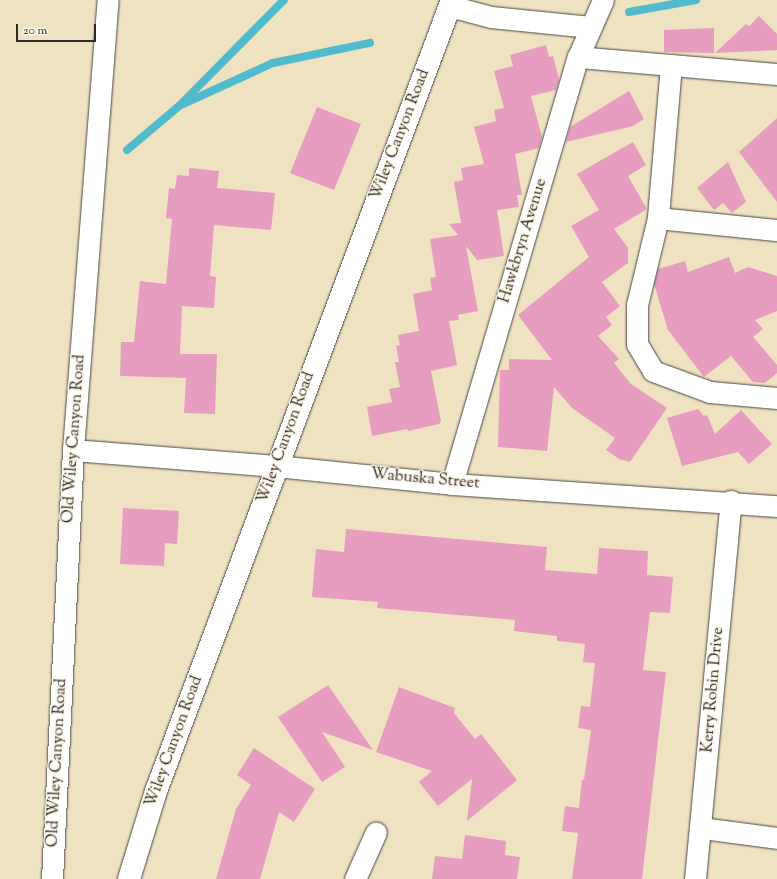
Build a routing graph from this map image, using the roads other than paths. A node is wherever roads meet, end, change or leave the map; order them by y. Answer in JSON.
{"nodes":[{"id":1,"x":108,"y":0,"type":"edge"},
{"id":2,"x":603,"y":0,"type":"edge"},
{"id":3,"x":451,"y":3,"type":"edge"},
{"id":4,"x":591,"y":27,"type":"junction"},
{"id":5,"x":578,"y":57,"type":"junction"},
{"id":6,"x":671,"y":65,"type":"junction"},
{"id":7,"x":777,"y":74,"type":"edge"},
{"id":8,"x":658,"y":218,"type":"junction"},
{"id":9,"x":777,"y":230,"type":"edge"},
{"id":10,"x":777,"y":398,"type":"edge"},
{"id":11,"x":73,"y":450,"type":"junction"},
{"id":12,"x":276,"y":466,"type":"junction"},
{"id":13,"x":452,"y":484,"type":"junction"},
{"id":14,"x":731,"y":501,"type":"junction"},
{"id":15,"x":777,"y":506,"type":"edge"},
{"id":16,"x":702,"y":828,"type":"junction"},
{"id":17,"x":376,"y":832,"type":"dead end"},
{"id":18,"x":777,"y":838,"type":"edge"},
{"id":19,"x":52,"y":879,"type":"edge"},
{"id":20,"x":129,"y":879,"type":"edge"},
{"id":21,"x":355,"y":879,"type":"edge"},
{"id":22,"x":695,"y":879,"type":"edge"}],
"edges":[{"from":1,"to":11,"type":"street","name":"Old Wiley Canyon Road"},
{"from":2,"to":4,"type":"street","name":"Hawkbryn Avenue"},
{"from":3,"to":4,"type":"street"},
{"from":3,"to":12,"type":"street","name":"Wiley Canyon Road"},
{"from":4,"to":5,"type":"street","name":"Hawkbryn Avenue"},
{"from":5,"to":6,"type":"street"},
{"from":5,"to":13,"type":"street","name":"Hawkbryn Avenue"},
{"from":6,"to":7,"type":"street"},
{"from":6,"to":8,"type":"street"},
{"from":8,"to":9,"type":"street"},
{"from":8,"to":10,"type":"street"},
{"from":11,"to":12,"type":"street","name":"Wabuska Street"},
{"from":11,"to":19,"type":"street","name":"Old Wiley Canyon Road"},
{"from":12,"to":13,"type":"street","name":"Wabuska Street"},
{"from":12,"to":20,"type":"street","name":"Wiley Canyon Road"},
{"from":13,"to":14,"type":"street","name":"Wabuska Street"},
{"from":14,"to":15,"type":"street","name":"Wabuska Street"},
{"from":14,"to":16,"type":"street","name":"Kerry Robin Drive"},
{"from":16,"to":18,"type":"street"},
{"from":16,"to":22,"type":"street","name":"Kerry Robin Drive"},
{"from":17,"to":21,"type":"street"}]}
